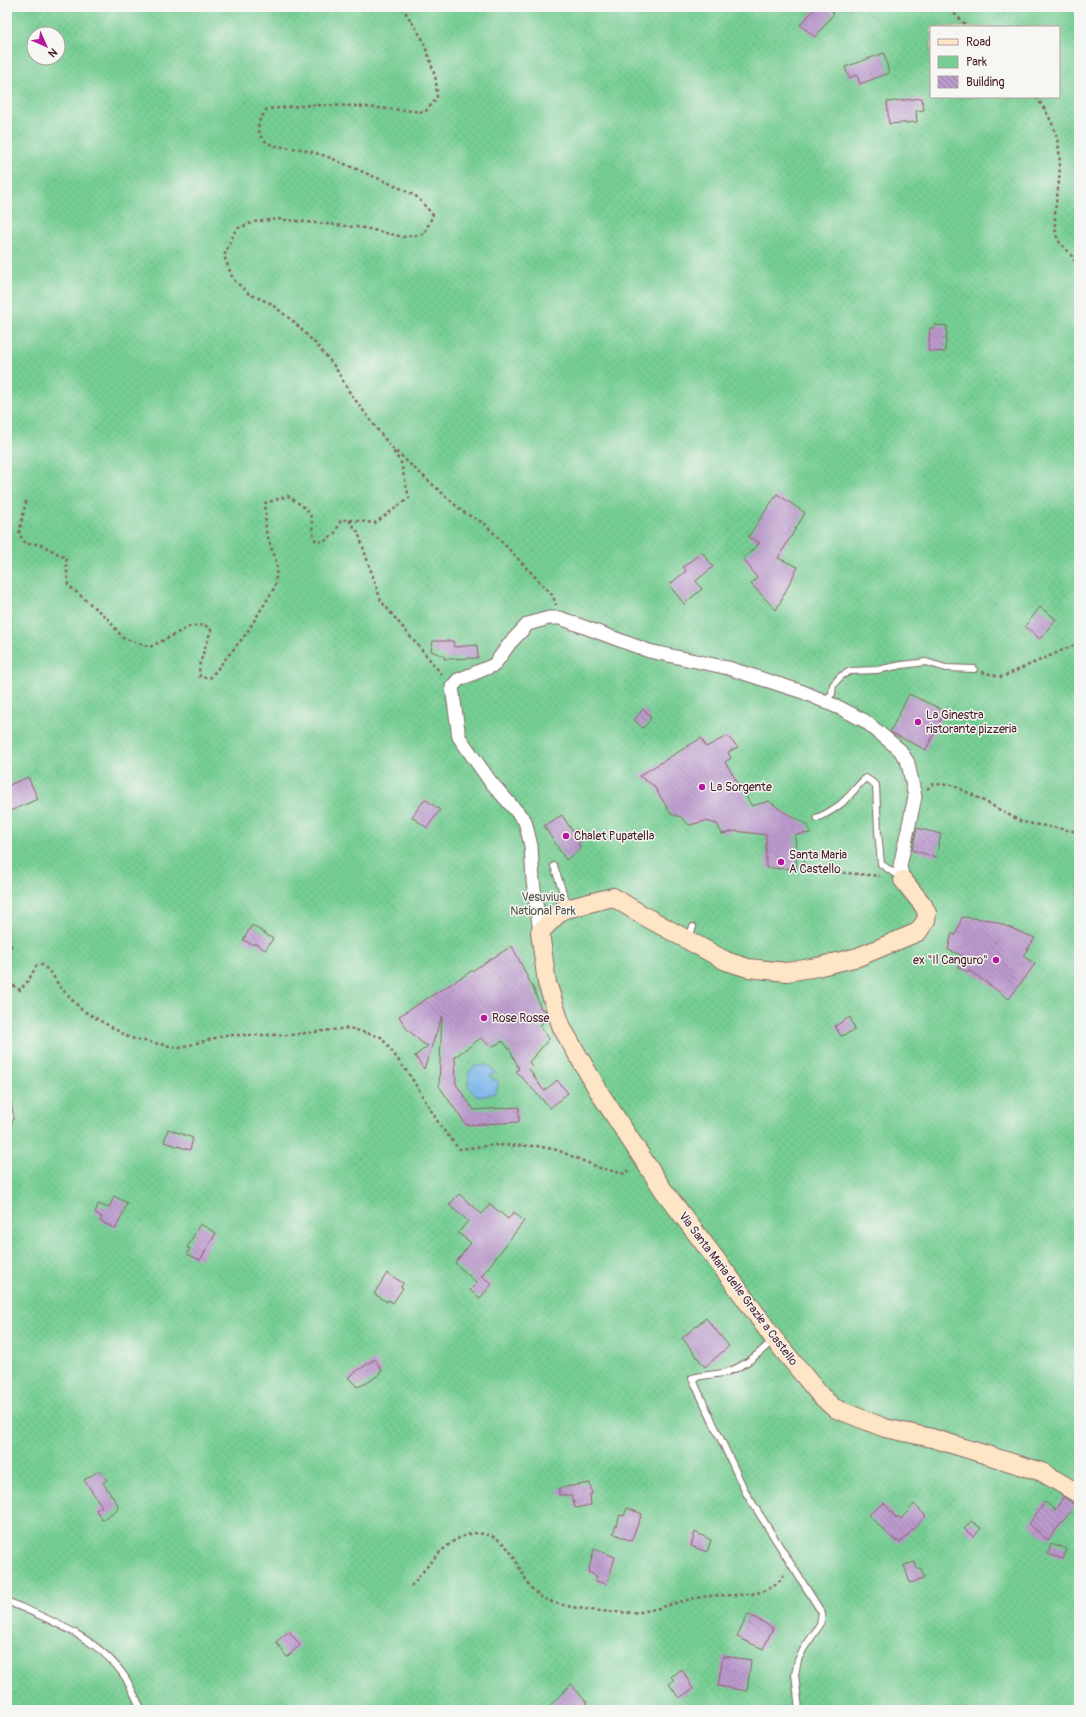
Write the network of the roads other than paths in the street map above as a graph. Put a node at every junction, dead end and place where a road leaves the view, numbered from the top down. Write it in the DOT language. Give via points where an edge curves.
graph roads {
  1 [pos="974,670"];
  2 [pos="823,701"];
  3 [pos="856,786"];
  4 [pos="856,794"];
  5 [pos="817,818"];
  6 [pos="554,866"];
  7 [pos="903,880"];
  8 [pos="568,909"];
  9 [pos="540,932"];
  10 [pos="7,1099"];
  11 [pos="7,1126"];
  12 [pos="774,1339"];
  13 [pos="1079,1494"];
  14 [pos="7,1600"];
  15 [pos="142,1710"];
  16 [pos="799,1710"];
  1 -- 2 [label="lane" via="946,668 926,662 877,670 850,671 841,676 833,685 832,694"];
  2 -- 7 [label="street" via="865,721 900,750 908,763 915,797 900,866"];
  2 -- 9 [label="street, Via Santa Maria delle Grazie a Castello" via="804,692 728,668 650,651 560,618 549,618 528,624 494,665 458,680 452,687 459,737 490,780 525,821 531,846"];
  3 -- 4 [label="lane"];
  3 -- 5 [label="lane" via="834,810"];
  3 -- 7 [label="lane" via="866,778 876,785 881,864"];
  6 -- 8 [label="lane"];
  7 -- 8 [label="street" via="923,904 927,913 918,932 858,957 787,972 748,968 726,961 690,934 613,897"];
  8 -- 9 [label="street" via="562,910"];
  9 -- 12 [label="street, Via Santa Maria delle Grazie a Castello" via="547,983 562,1028 601,1096 664,1191"];
  10 -- 11 [label="lane" via="10,1117"];
  12 -- 13 [label="street, Via Santa Maria delle Grazie a Castello" via="820,1395 834,1408 885,1428 932,1438 1042,1472"];
  12 -- 16 [label="lane" via="743,1365 723,1373 692,1378 746,1492 822,1613 820,1625 798,1660 795,1674"];
  14 -- 15 [label="lane" via="90,1642 103,1652 125,1678"];
}
